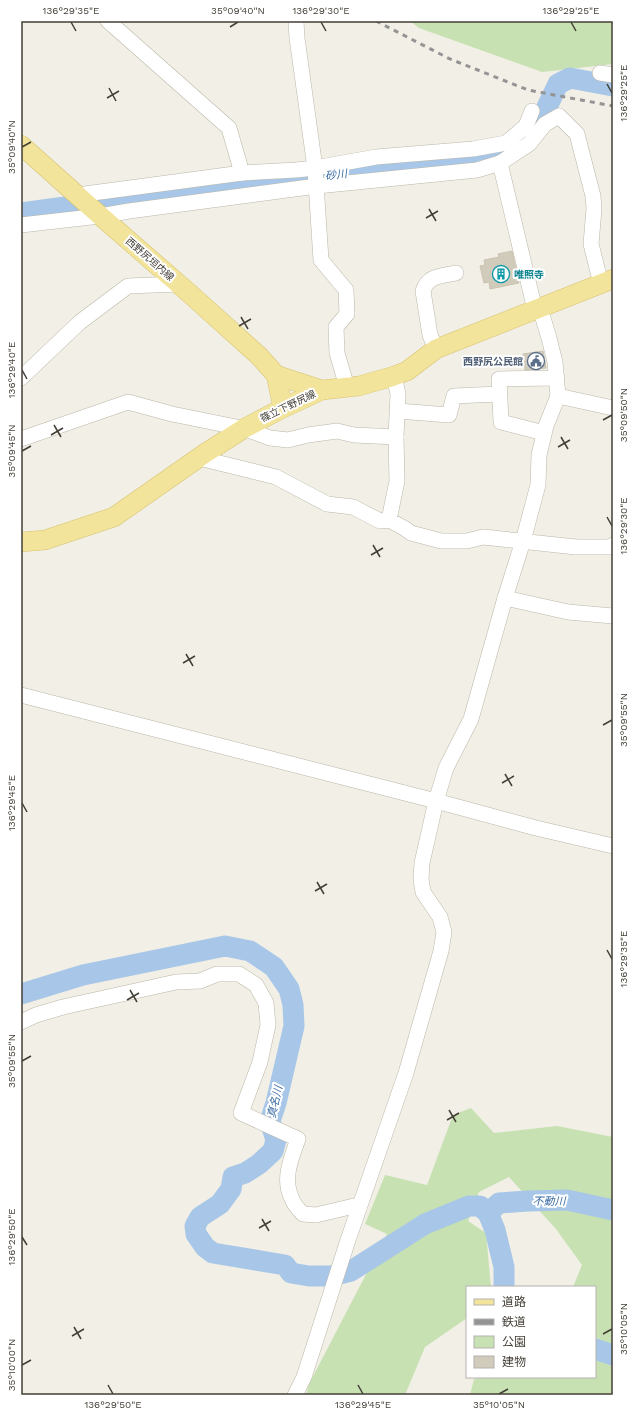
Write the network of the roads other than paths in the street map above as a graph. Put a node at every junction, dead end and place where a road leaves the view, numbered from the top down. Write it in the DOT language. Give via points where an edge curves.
graph roads {
  1 [pos="108,21"];
  2 [pos="296,21"];
  3 [pos="532,111"];
  4 [pos="21,145"];
  5 [pos="500,163"];
  6 [pos="242,173"];
  7 [pos="316,177"];
  8 [pos="90,206"];
  9 [pos="21,225"];
  10 [pos="456,273"];
  11 [pos="607,281"];
  12 [pos="179,284"];
  13 [pos="538,309"];
  14 [pos="436,349"];
  15 [pos="276,375"];
  16 [pos="394,376"];
  17 [pos="21,378"];
  18 [pos="557,378"];
  19 [pos="347,388"];
  20 [pos="322,390"];
  21 [pos="499,394"];
  22 [pos="558,396"];
  23 [pos="282,408"];
  24 [pos="613,408"];
  25 [pos="398,411"];
  26 [pos="243,429"];
  27 [pos="544,433"];
  28 [pos="396,437"];
  29 [pos="21,439"];
  30 [pos="199,458"];
  31 [pos="389,520"];
  32 [pos="523,541"];
  33 [pos="21,542"];
  34 [pos="613,545"];
  35 [pos="505,598"];
  36 [pos="613,616"];
  37 [pos="21,696"];
  38 [pos="436,801"];
  39 [pos="613,846"];
  40 [pos="21,1022"];
  41 [pos="359,1208"];
  42 [pos="295,1395"];
  1 -- 6 [label="street" via="229,128"];
  2 -- 7 [label="street"];
  3 -- 7 [label="street" via="526,126 506,143 473,149 376,157"];
  4 -- 8 [label="main road, 西野尻垣内線"];
  5 -- 7 [label="street" via="477,170"];
  5 -- 11 [label="street" via="529,144 545,124 559,116 577,134 593,196 591,244"];
  5 -- 13 [label="street"];
  6 -- 7 [label="street" via="296,170"];
  6 -- 8 [label="street" via="85,194"];
  7 -- 8 [label="street" via="129,211"];
  7 -- 19 [label="street" via="321,260 346,290 347,314 336,327 336,353"];
  8 -- 9 [label="street"];
  8 -- 12 [label="main road, 西野尻垣内線"];
  10 -- 14 [label="street" via="434,277 425,284 423,291 430,335"];
  11 -- 13 [label="main road, 篠立下野尻線"];
  12 -- 15 [label="main road, 西野尻垣内線" via="259,356"];
  12 -- 17 [label="street" via="128,286 80,322"];
  13 -- 14 [label="main road, 篠立下野尻線"];
  13 -- 18 [label="street" via="551,344"];
  14 -- 16 [label="main road, 篠立下野尻線" via="407,371"];
  15 -- 20 [label="main road"];
  15 -- 23 [label="main road"];
  16 -- 19 [label="main road, 篠立下野尻線"];
  16 -- 25 [label="street"];
  18 -- 21 [label="street" via="498,379"];
  18 -- 22 [label="street"];
  19 -- 20 [label="main road, 篠立下野尻線"];
  20 -- 23 [label="main road, 篠立下野尻線"];
  21 -- 25 [label="street" via="454,396 449,415"];
  21 -- 27 [label="street" via="501,422"];
  22 -- 24 [label="street"];
  22 -- 27 [label="street"];
  23 -- 26 [label="main road, 篠立下野尻線"];
  25 -- 28 [label="street"];
  26 -- 28 [label="street" via="270,438 288,440 337,431 354,435"];
  26 -- 29 [label="street" via="128,402"];
  26 -- 30 [label="main road, 篠立下野尻線"];
  27 -- 32 [label="street" via="539,455 538,485"];
  28 -- 31 [label="street" via="397,481"];
  30 -- 31 [label="street" via="276,477 327,504 353,507 380,521"];
  30 -- 33 [label="main road, 篠立下野尻線" via="114,517 45,540"];
  31 -- 32 [label="street" via="411,533 441,541 483,538"];
  32 -- 34 [label="street" via="576,547"];
  32 -- 35 [label="street"];
  35 -- 36 [label="street" via="568,612"];
  35 -- 38 [label="street" via="471,719 446,768"];
  37 -- 38 [label="street"];
  38 -- 39 [label="street"];
  38 -- 41 [label="street" via="422,863 421,879 423,892 440,917 444,932 441,951 406,1073"];
  40 -- 41 [label="street" via="63,1007 176,982 200,981 217,974 239,974 256,985 263,997 268,1025 260,1062 241,1114 298,1139 288,1170 287,1185 292,1200 303,1214 316,1215 354,1206"];
  41 -- 42 [label="street" via="304,1377"];
}
